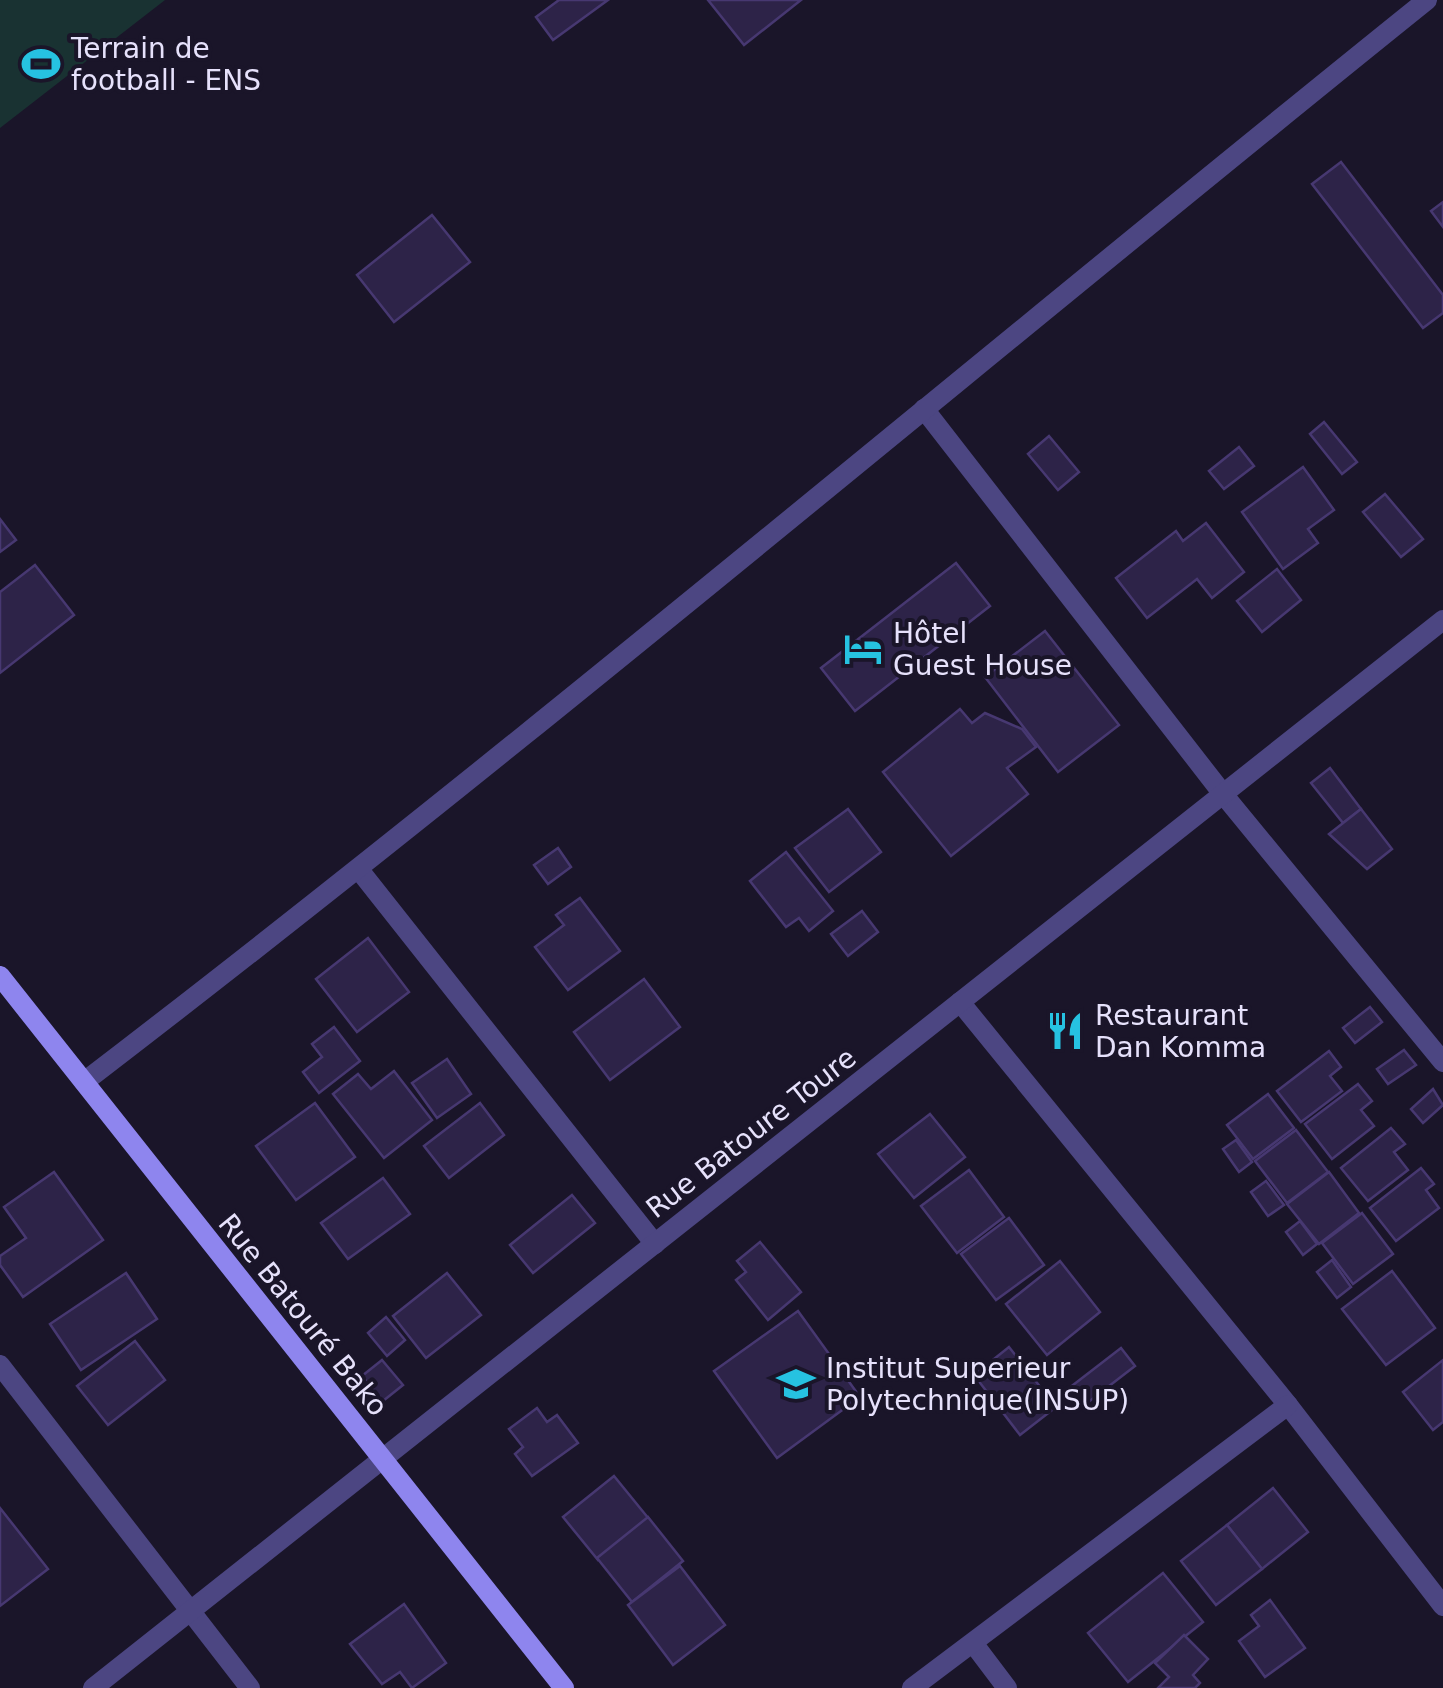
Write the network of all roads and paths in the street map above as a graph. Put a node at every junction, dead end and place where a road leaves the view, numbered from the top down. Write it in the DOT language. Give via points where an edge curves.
graph roads {
  1 [pos="1427,0"];
  2 [pos="924,408"];
  3 [pos="1443,620"];
  4 [pos="1223,794"];
  5 [pos="360,870"];
  6 [pos="0,976"];
  7 [pos="960,1002"];
  8 [pos="1443,1062"];
  9 [pos="84,1082"];
  10 [pos="655,1244"];
  11 [pos="0,1366"];
  12 [pos="1288,1405"];
  13 [pos="383,1459"];
  14 [pos="1443,1606"];
  15 [pos="190,1612"];
  16 [pos="973,1644"];
  17 [pos="94,1688"];
  18 [pos="250,1688"];
  19 [pos="564,1688"];
  20 [pos="912,1688"];
  21 [pos="1008,1688"];
  1 -- 2 [label="street"];
  2 -- 4 [label="street"];
  2 -- 5 [label="street"];
  3 -- 4 [label="street, Rue Batoure Toure"];
  4 -- 7 [label="street, Rue Batoure Toure"];
  4 -- 8 [label="street"];
  5 -- 9 [label="street"];
  5 -- 10 [label="street"];
  6 -- 9 [label="main road, Rue Batouré Bako"];
  7 -- 10 [label="street, Rue Batoure Toure"];
  7 -- 12 [label="street"];
  9 -- 13 [label="main road, Rue Batouré Bako"];
  10 -- 13 [label="street, Rue Batoure Toure"];
  11 -- 15 [label="street"];
  12 -- 14 [label="street"];
  12 -- 16 [label="street"];
  13 -- 15 [label="street, Rue Batoure Toure"];
  13 -- 19 [label="main road, Rue Batouré Bako"];
  15 -- 17 [label="street, Rue Batoure Toure"];
  15 -- 18 [label="street"];
  16 -- 20 [label="street"];
  16 -- 21 [label="street"];
}
